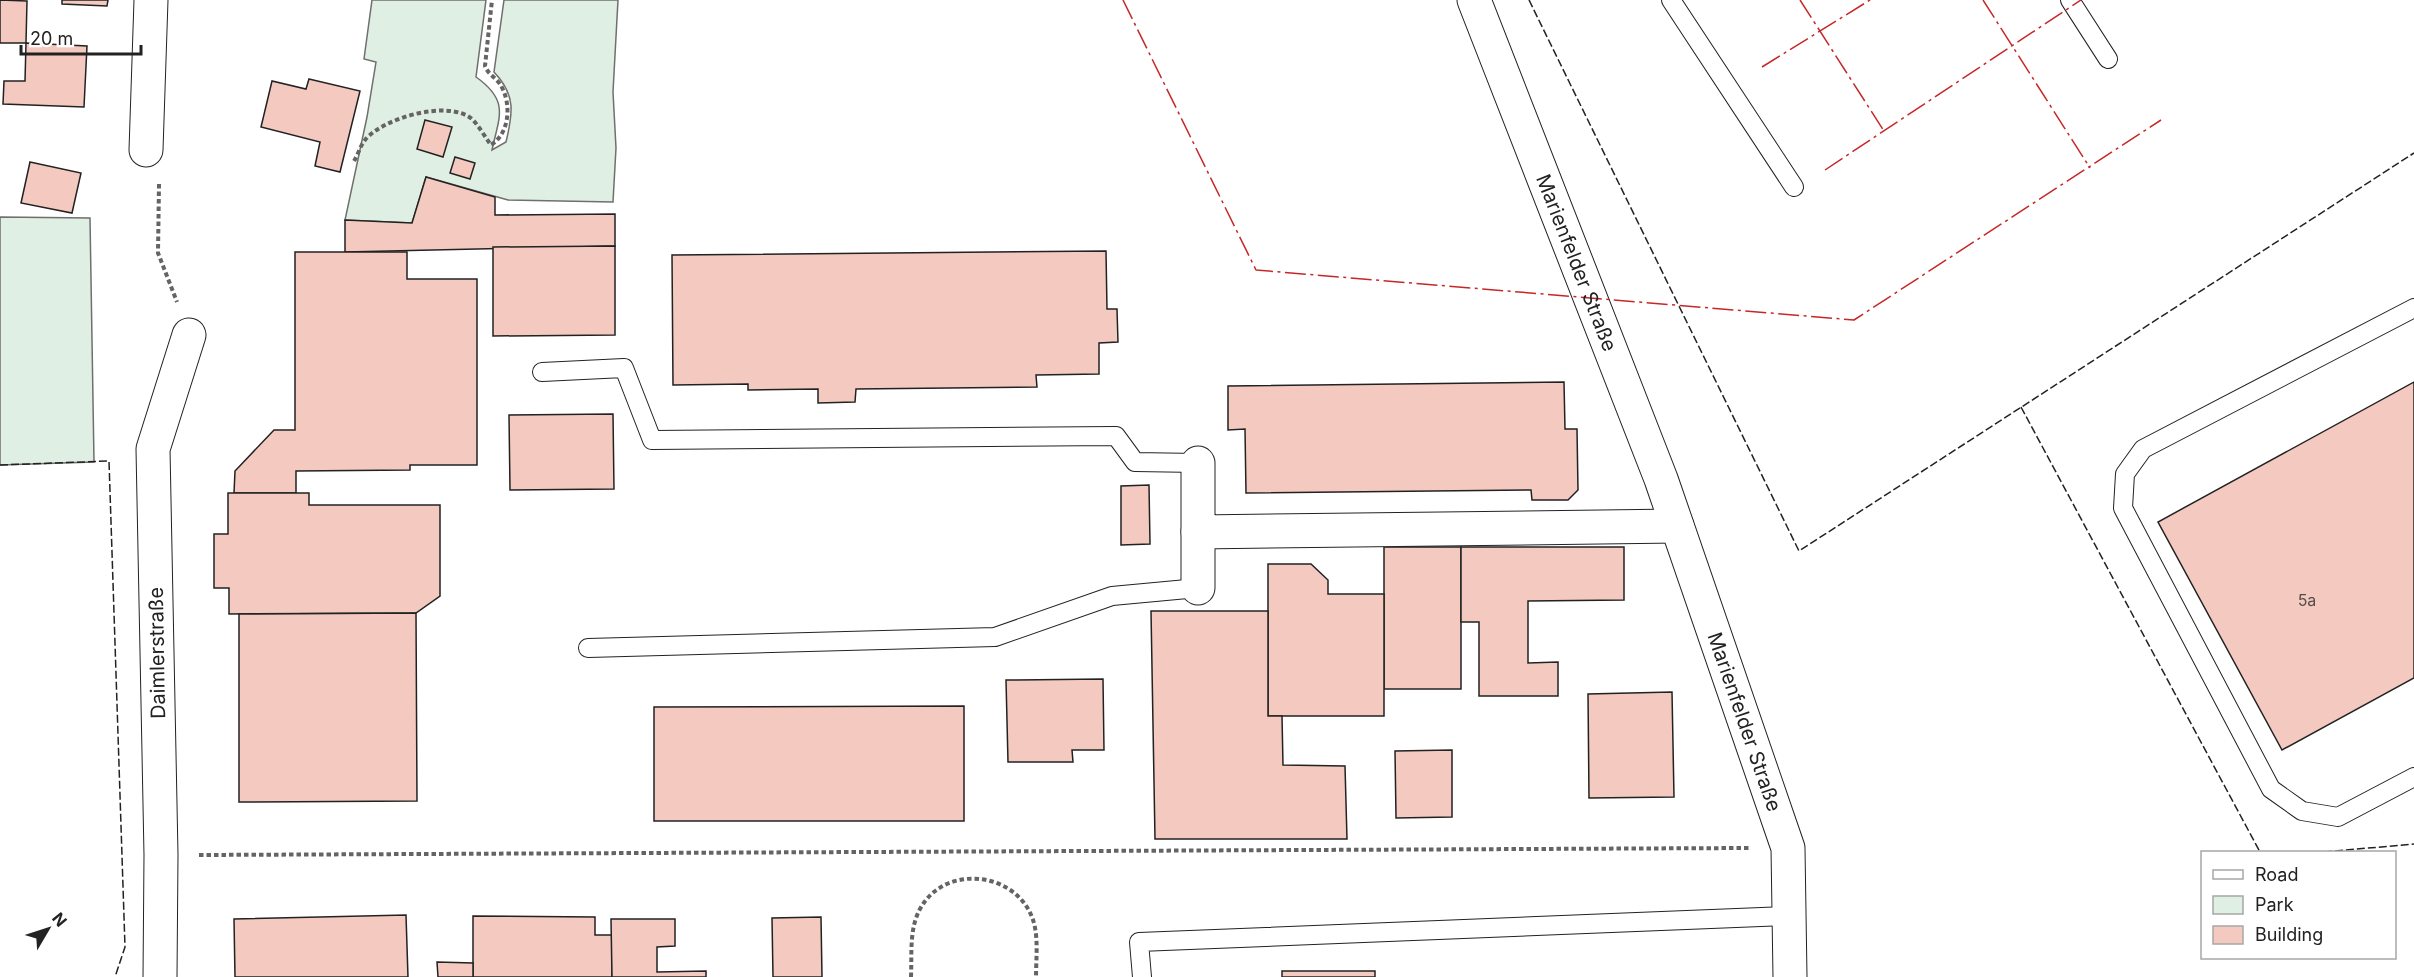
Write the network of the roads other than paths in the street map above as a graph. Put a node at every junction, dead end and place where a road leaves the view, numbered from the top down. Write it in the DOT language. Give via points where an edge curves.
graph roads {
  1 [pos="151,0"];
  2 [pos="1474,0"];
  3 [pos="1671,0"];
  4 [pos="2070,0"];
  5 [pos="2108,59"];
  6 [pos="146,150"];
  7 [pos="1794,187"];
  8 [pos="2414,308"];
  9 [pos="189,334"];
  10 [pos="542,372"];
  11 [pos="1198,463"];
  12 [pos="1677,526"];
  13 [pos="1198,532"];
  14 [pos="1198,588"];
  15 [pos="588,648"];
  16 [pos="2414,777"];
  17 [pos="1789,916"];
  18 [pos="159,977"];
  19 [pos="1142,977"];
  20 [pos="1790,977"];
  1 -- 6 [label="street"];
  2 -- 12 [label="street, Marienfelder Straße"];
  3 -- 7 [label="lane"];
  4 -- 5 [label="lane"];
  8 -- 16 [label="lane" via="2143,449 2125,474 2123,508 2271,789 2302,811 2338,817"];
  9 -- 18 [label="street, Daimlerstraße" via="153,450 161,855"];
  10 -- 11 [label="lane" via="624,368 652,440 1116,436 1136,462"];
  11 -- 13 [label="street"];
  12 -- 13 [label="street"];
  12 -- 17 [label="street, Marienfelder Straße" via="1788,848"];
  13 -- 14 [label="street"];
  14 -- 15 [label="lane" via="1112,596 995,637"];
  17 -- 19 [label="lane" via="1139,942"];
  17 -- 20 [label="street, Marienfelder Straße"];
}
